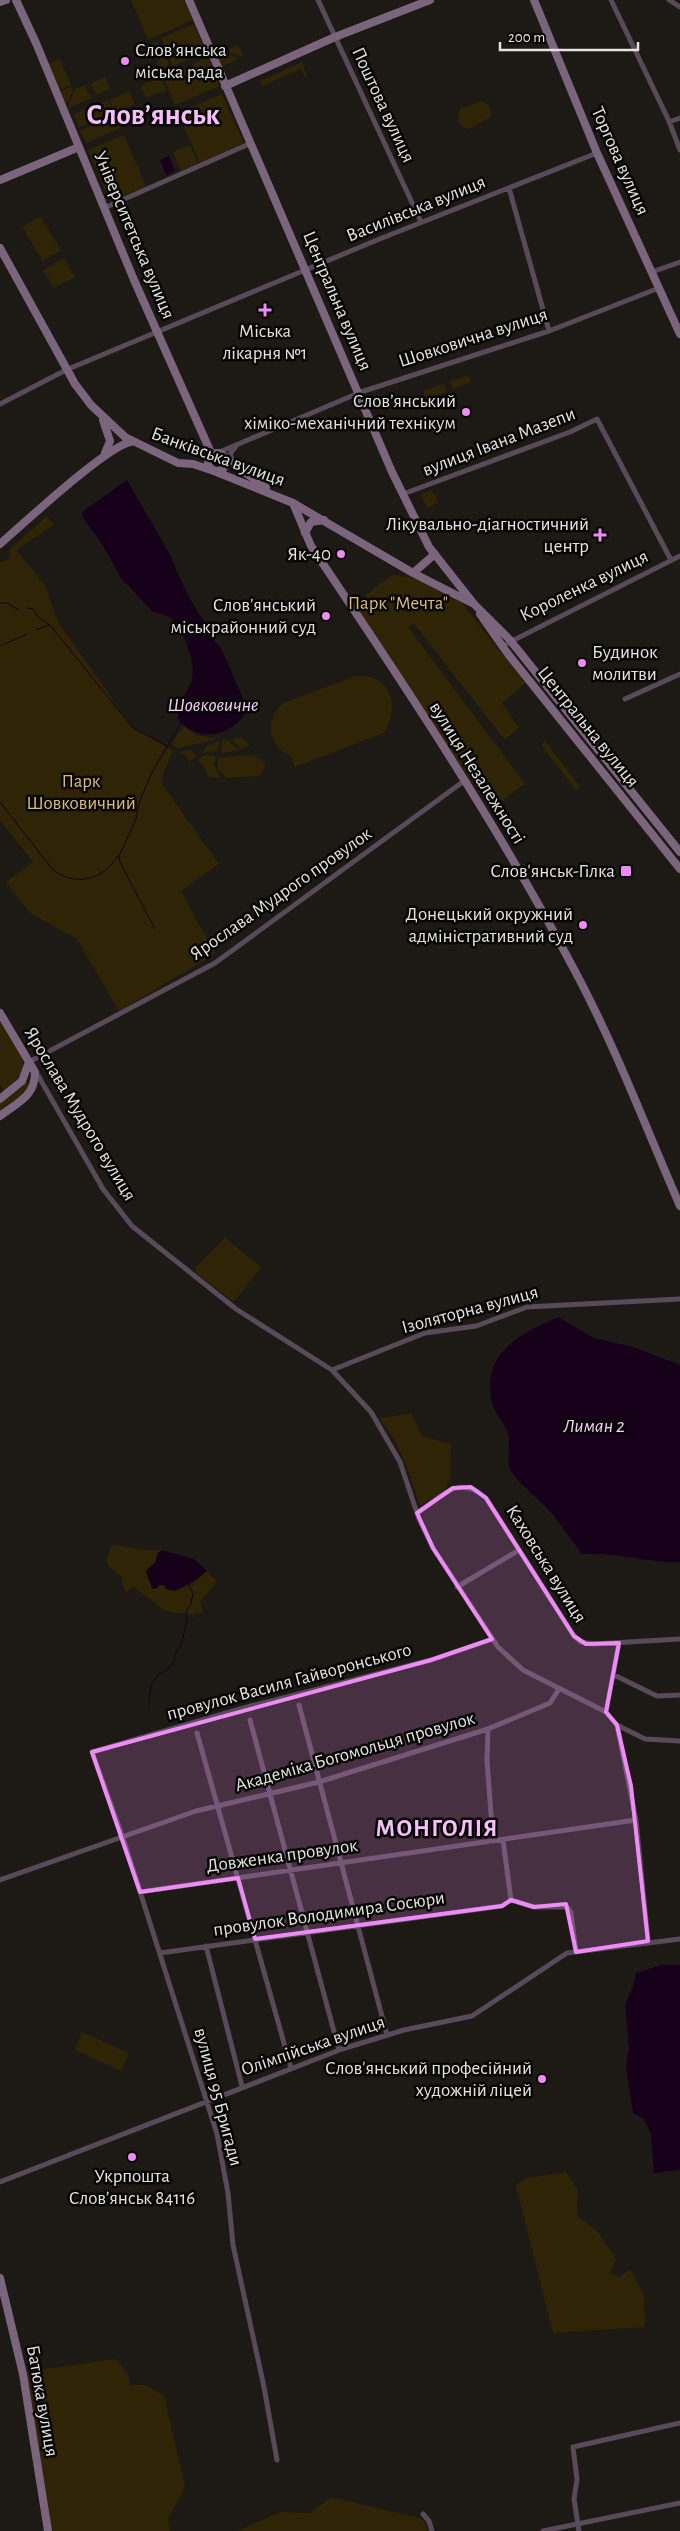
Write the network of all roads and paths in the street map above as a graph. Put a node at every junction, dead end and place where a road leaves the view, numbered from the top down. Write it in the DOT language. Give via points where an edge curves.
graph roads {
  1 [pos="6,0"];
  2 [pos="16,0"];
  3 [pos="189,0"];
  4 [pos="318,0"];
  5 [pos="430,0"];
  6 [pos="534,0"];
  7 [pos="611,0"];
  8 [pos="669,0"];
  9 [pos="0,2"];
  10 [pos="680,7"];
  11 [pos="335,37"];
  12 [pos="225,86"];
  13 [pos="680,118"];
  14 [pos="669,122"];
  15 [pos="249,144"];
  16 [pos="79,147"];
  17 [pos="680,150"];
  18 [pos="597,153"];
  19 [pos="0,180"];
  20 [pos="509,188"];
  21 [pos="104,208"];
  22 [pos="421,222"];
  23 [pos="0,248"];
  24 [pos="680,262"];
  25 [pos="307,270"];
  26 [pos="652,272"];
  27 [pos="659,288"];
  28 [pos="549,331"];
  29 [pos="159,333"];
  30 [pos="680,334"];
  31 [pos="66,370"];
  32 [pos="358,393"];
  33 [pos="0,404"];
  34 [pos="101,417"];
  35 [pos="131,442"];
  36 [pos="236,445"];
  37 [pos="213,455"];
  38 [pos="102,457"];
  39 [pos="227,460"];
  40 [pos="178,463"];
  41 [pos="214,471"];
  42 [pos="402,494"];
  43 [pos="294,503"];
  44 [pos="309,512"];
  45 [pos="324,520"];
  46 [pos="311,523"];
  47 [pos="304,530"];
  48 [pos="0,544"];
  49 [pos="435,554"];
  50 [pos="680,556"];
  51 [pos="671,560"];
  52 [pos="414,573"];
  53 [pos="474,604"];
  54 [pos="510,640"];
  55 [pos="502,646"];
  56 [pos="680,674"];
  57 [pos="625,699"];
  58 [pos="464,781"];
  59 [pos="680,852"];
  60 [pos="680,869"];
  61 [pos="0,1013"];
  62 [pos="29,1062"];
  63 [pos="35,1072"];
  64 [pos="1,1095"];
  65 [pos="0,1116"];
  66 [pos="680,1206"];
  67 [pos="680,1299"];
  68 [pos="332,1370"];
  69 [pos="417,1513"];
  70 [pos="519,1550"];
  71 [pos="457,1587"];
  72 [pos="493,1639"];
  73 [pos="680,1639"];
  74 [pos="620,1643"];
  75 [pos="614,1675"];
  76 [pos="559,1689"];
  77 [pos="680,1695"];
  78 [pos="299,1705"];
  79 [pos="606,1712"];
  80 [pos="250,1720"];
  81 [pos="617,1725"];
  82 [pos="488,1729"];
  83 [pos="197,1733"];
  84 [pos="680,1741"];
  85 [pos="92,1752"];
  86 [pos="319,1782"];
  87 [pos="270,1795"];
  88 [pos="218,1806"];
  89 [pos="636,1820"];
  90 [pos="123,1838"];
  91 [pos="503,1840"];
  92 [pos="493,1841"];
  93 [pos="341,1863"];
  94 [pos="290,1870"];
  95 [pos="238,1878"];
  96 [pos="0,1880"];
  97 [pos="140,1892"];
  98 [pos="511,1900"];
  99 [pos="357,1925"];
  100 [pos="307,1932"];
  101 [pos="680,1938"];
  102 [pos="255,1939"];
  103 [pos="648,1941"];
  104 [pos="206,1946"];
  105 [pos="576,1952"];
  106 [pos="160,1953"];
  107 [pos="387,2035"];
  108 [pos="339,2050"];
  109 [pos="291,2068"];
  110 [pos="242,2086"];
  111 [pos="207,2100"];
  112 [pos="0,2182"];
  113 [pos="0,2278"];
  114 [pos="680,2423"];
  115 [pos="277,2460"];
  116 [pos="680,2503"];
  117 [pos="423,2514"];
  118 [pos="578,2523"];
  119 [pos="48,2531"];
  120 [pos="432,2531"];
  121 [pos="543,2531"];
  122 [pos="579,2531"];
  1 -- 9 [label="street"];
  2 -- 16 [label="street, Університетська вулиця"];
  3 -- 12 [label="street, Центральна вулиця"];
  4 -- 11 [label="street, Поштова вулиця"];
  5 -- 11 [label="street"];
  6 -- 18 [label="street, Торгова вулиця"];
  7 -- 14 [label="street"];
  8 -- 10 [label="street"];
  11 -- 12 [label="street"];
  11 -- 22 [label="street, Поштова вулиця"];
  12 -- 15 [label="street, Центральна вулиця"];
  13 -- 14 [label="street"];
  14 -- 17 [label="street"];
  15 -- 21 [label="street"];
  15 -- 25 [label="street, Центральна вулиця"];
  16 -- 19 [label="street"];
  16 -- 21 [label="street, Університетська вулиця"];
  18 -- 20 [label="street, Василівська вулиця"];
  18 -- 26 [label="street, Торгова вулиця"];
  20 -- 22 [label="street, Василівська вулиця"];
  20 -- 28 [label="street"];
  21 -- 29 [label="street, Університетська вулиця"];
  22 -- 25 [label="street, Василівська вулиця"];
  23 -- 31 [label="street, Банківська вулиця"];
  24 -- 26 [label="street"];
  25 -- 29 [label="street, Василівська вулиця"];
  25 -- 32 [label="street, Центральна вулиця"];
  26 -- 27 [label="street, Торгова вулиця"];
  27 -- 28 [label="street, Шовковична вулиця"];
  27 -- 30 [label="street, Торгова вулиця"];
  28 -- 32 [label="street, Шовковична вулиця"];
  29 -- 31 [label="street, Василівська вулиця"];
  29 -- 37 [label="street, Університетська вулиця"];
  31 -- 33 [label="street, Василівська вулиця"];
  31 -- 34 [label="street, Банківська вулиця"];
  32 -- 36 [label="street, Шовковична вулиця"];
  32 -- 42 [label="street, Центральна вулиця"];
  34 -- 35 [label="street, Банківська вулиця"];
  34 -- 38 [label="street" via="110,441"];
  35 -- 38 [label="street" via="120,444"];
  35 -- 40 [label="street, Банківська вулиця"];
  36 -- 37 [label="street, Шовковична вулиця"];
  36 -- 39 [label="street"];
  37 -- 39 [label="street" via="222,455"];
  37 -- 40 [label="street, Шовковична вулиця"];
  37 -- 41 [label="street" via="208,463"];
  38 -- 48 [label="street"];
  39 -- 41 [label="street" via="222,470"];
  39 -- 43 [label="street"];
  40 -- 41 [label="street, Банківська вулиця"];
  41 -- 43 [label="street, Банківська вулиця"];
  42 -- 49 [label="street, Центральна вулиця"];
  42 -- 51 [label="street, вулиця Івана Мазепи" via="597,419"];
  43 -- 44 [label="street, Банківська вулиця"];
  43 -- 47 [label="street, вулиця Незалежності"];
  44 -- 45 [label="street, Банківська вулиця"];
  44 -- 46 [label="street"];
  44 -- 47 [label="street"];
  45 -- 46 [label="street"];
  45 -- 52 [label="street, Банківська вулиця"];
  46 -- 47 [label="street"];
  47 -- 58 [label="street, вулиця Незалежності" via="311,546"];
  49 -- 52 [label="street"];
  49 -- 53 [label="street, Центральна вулиця"];
  50 -- 51 [label="street, Короленка вулиця"];
  51 -- 54 [label="street, Короленка вулиця"];
  52 -- 53 [label="street, Банківська вулиця"];
  53 -- 54 [label="street, Центральна вулиця"];
  53 -- 55 [label="street, Центральна вулиця"];
  54 -- 55 [label="street, Короленка вулиця"];
  54 -- 59 [label="street, Центральна вулиця"];
  55 -- 60 [label="street, Центральна вулиця"];
  56 -- 57 [label="street"];
  58 -- 62 [label="street, Ярослава Мудрого провулок" via="216,963"];
  58 -- 66 [label="street, вулиця Незалежності" via="576,973 602,1025"];
  61 -- 62 [label="street, Ярослава Мудрого вулиця"];
  62 -- 63 [label="street, Ярослава Мудрого вулиця"];
  62 -- 64 [label="street" via="22,1081"];
  63 -- 65 [label="street" via="31,1092"];
  63 -- 68 [label="street, Ярослава Мудрого вулиця" via="103,1189 132,1226 236,1309"];
  67 -- 68 [label="street, Ізоляторна вулиця" via="527,1307 476,1326 425,1333"];
  68 -- 69 [label="street, Ярослава Мудрого вулиця" via="371,1412 391,1444"];
  69 -- 70 [label="street, Каховська вулиця" via="453,1488 471,1488 486,1498"];
  69 -- 71 [label="street, Ярослава Мудрого вулиця" via="433,1548"];
  70 -- 71 [label="street"];
  70 -- 74 [label="street, Каховська вулиця" via="574,1636 586,1644"];
  71 -- 72 [label="street, Ярослава Мудрого вулиця"];
  72 -- 76 [label="street, Ярослава Мудрого вулиця" via="523,1670"];
  72 -- 85 [label="street, провулок Василя Гайворонського" via="431,1660 247,1707"];
  73 -- 74 [label="street, Каховська вулиця"];
  74 -- 75 [label="street"];
  75 -- 77 [label="street" via="657,1696"];
  75 -- 79 [label="street"];
  76 -- 79 [label="street, Ярослава Мудрого вулиця"];
  76 -- 82 [label="street, Академіка Богомольця провулок" via="550,1702"];
  78 -- 86 [label="street"];
  79 -- 81 [label="street, Ярослава Мудрого вулиця"];
  80 -- 87 [label="street"];
  81 -- 84 [label="street" via="645,1739"];
  81 -- 89 [label="street, Ярослава Мудрого вулиця"];
  82 -- 86 [label="street, Академіка Богомольця провулок"];
  82 -- 92 [label="street"];
  83 -- 88 [label="street"];
  85 -- 90 [label="street, вулиця 95 Бригади"];
  86 -- 87 [label="street, Академіка Богомольця провулок"];
  86 -- 93 [label="street"];
  87 -- 88 [label="street, Академіка Богомольця провулок"];
  87 -- 94 [label="street"];
  88 -- 90 [label="street, Академіка Богомольця провулок"];
  88 -- 95 [label="street"];
  89 -- 91 [label="street, Довженка провулок"];
  89 -- 103 [label="street, Ярослава Мудрого вулиця"];
  90 -- 96 [label="street, Академіка Богомольця провулок"];
  90 -- 97 [label="street, вулиця 95 Бригади"];
  91 -- 92 [label="street, Довженка провулок"];
  91 -- 98 [label="street"];
  92 -- 93 [label="street, Довженка провулок"];
  93 -- 94 [label="street, Довженка провулок"];
  93 -- 99 [label="street"];
  94 -- 95 [label="street, Довженка провулок"];
  94 -- 100 [label="street"];
  95 -- 97 [label="street, Довженка провулок"];
  95 -- 102 [label="street"];
  97 -- 106 [label="street, вулиця 95 Бригади"];
  98 -- 99 [label="street, провулок Володимира Сосюри" via="502,1906"];
  98 -- 105 [label="street" via="534,1907 567,1906 571,1913"];
  99 -- 100 [label="street, провулок Володимира Сосюри"];
  99 -- 107 [label="street"];
  100 -- 102 [label="street, провулок Володимира Сосюри"];
  100 -- 108 [label="street"];
  101 -- 103 [label="street"];
  102 -- 104 [label="street, провулок Володимира Сосюри"];
  102 -- 109 [label="street"];
  103 -- 105 [label="street"];
  104 -- 106 [label="street, провулок Володимира Сосюри"];
  104 -- 110 [label="street"];
  105 -- 107 [label="street, Олімпійська вулиця" via="567,1953 472,2016"];
  106 -- 111 [label="street, вулиця 95 Бригади"];
  107 -- 108 [label="street, Олімпійська вулиця"];
  108 -- 109 [label="street, Олімпійська вулиця"];
  109 -- 110 [label="street, Олімпійська вулиця"];
  110 -- 111 [label="street, Олімпійська вулиця"];
  111 -- 112 [label="street, Олімпійська вулиця"];
  111 -- 115 [label="street, вулиця 95 Бригади" via="217,2134 233,2244"];
  113 -- 119 [label="street, Батюка вулиця" via="22,2374"];
  114 -- 118 [label="street" via="576,2444 573,2450 578,2479 574,2499"];
  116 -- 118 [label="street"];
  117 -- 120 [label="street"];
  118 -- 121 [label="street"];
  118 -- 122 [label="street"];
}
